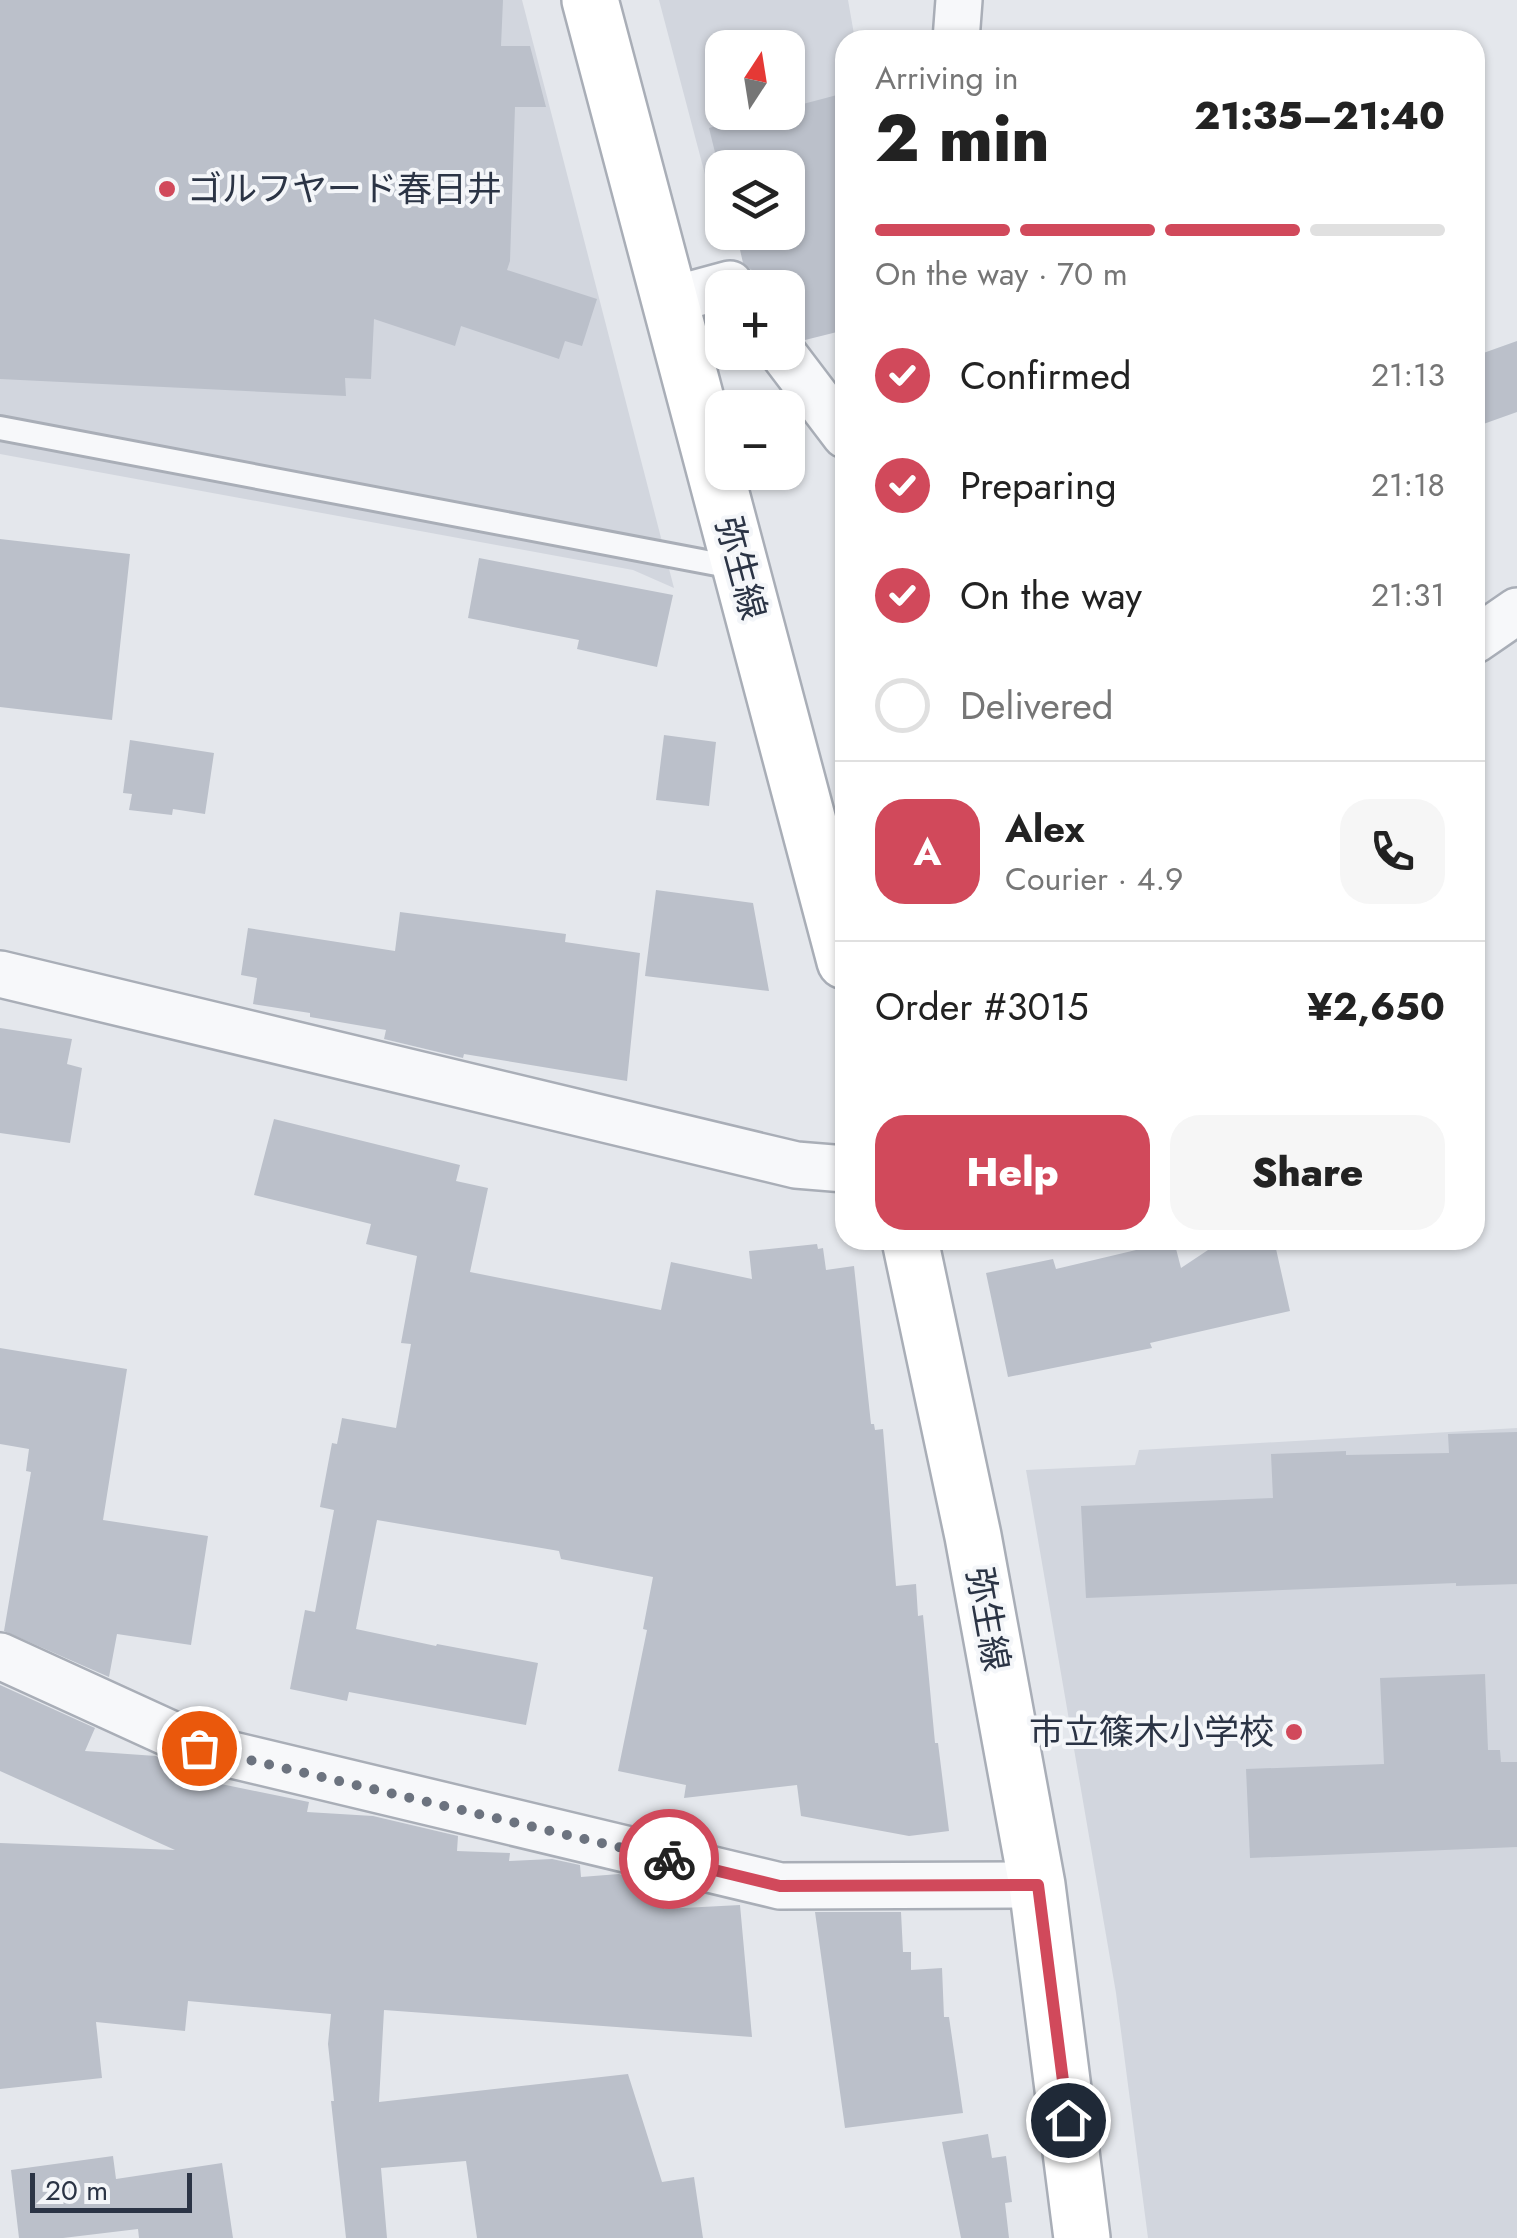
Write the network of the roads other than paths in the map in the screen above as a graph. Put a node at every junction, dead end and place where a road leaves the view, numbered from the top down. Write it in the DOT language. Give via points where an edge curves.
graph roads {
  1 [pos="590,0"];
  2 [pos="959,0"];
  3 [pos="957,30"];
  4 [pos="705,291"];
  5 [pos="672,300"];
  6 [pos="796,370"];
  7 [pos="835,422"];
  8 [pos="0,428"];
  9 [pos="742,568"];
  10 [pos="1517,611"];
  11 [pos="1485,633"];
  12 [pos="835,924"];
  13 [pos="0,974"];
  14 [pos="835,1167"];
  15 [pos="912,1250"];
  16 [pos="0,1656"];
  17 [pos="1038,1885"];
  18 [pos="1082,2238"];
  1 -- 5 [label="street, 弥生線"];
  2 -- 3 [label="street"];
  4 -- 5 [label="street"];
  5 -- 9 [label="street, 弥生線"];
  6 -- 7 [label="street"];
  8 -- 9 [label="lane"];
  9 -- 12 [label="street, 弥生線"];
  10 -- 11 [label="street"];
  13 -- 14 [label="street" via="796,1165"];
  15 -- 17 [label="street, 弥生線"];
  16 -- 17 [label="street" via="199,1748 780,1886"];
  17 -- 18 [label="street, 弥生線"];
}
